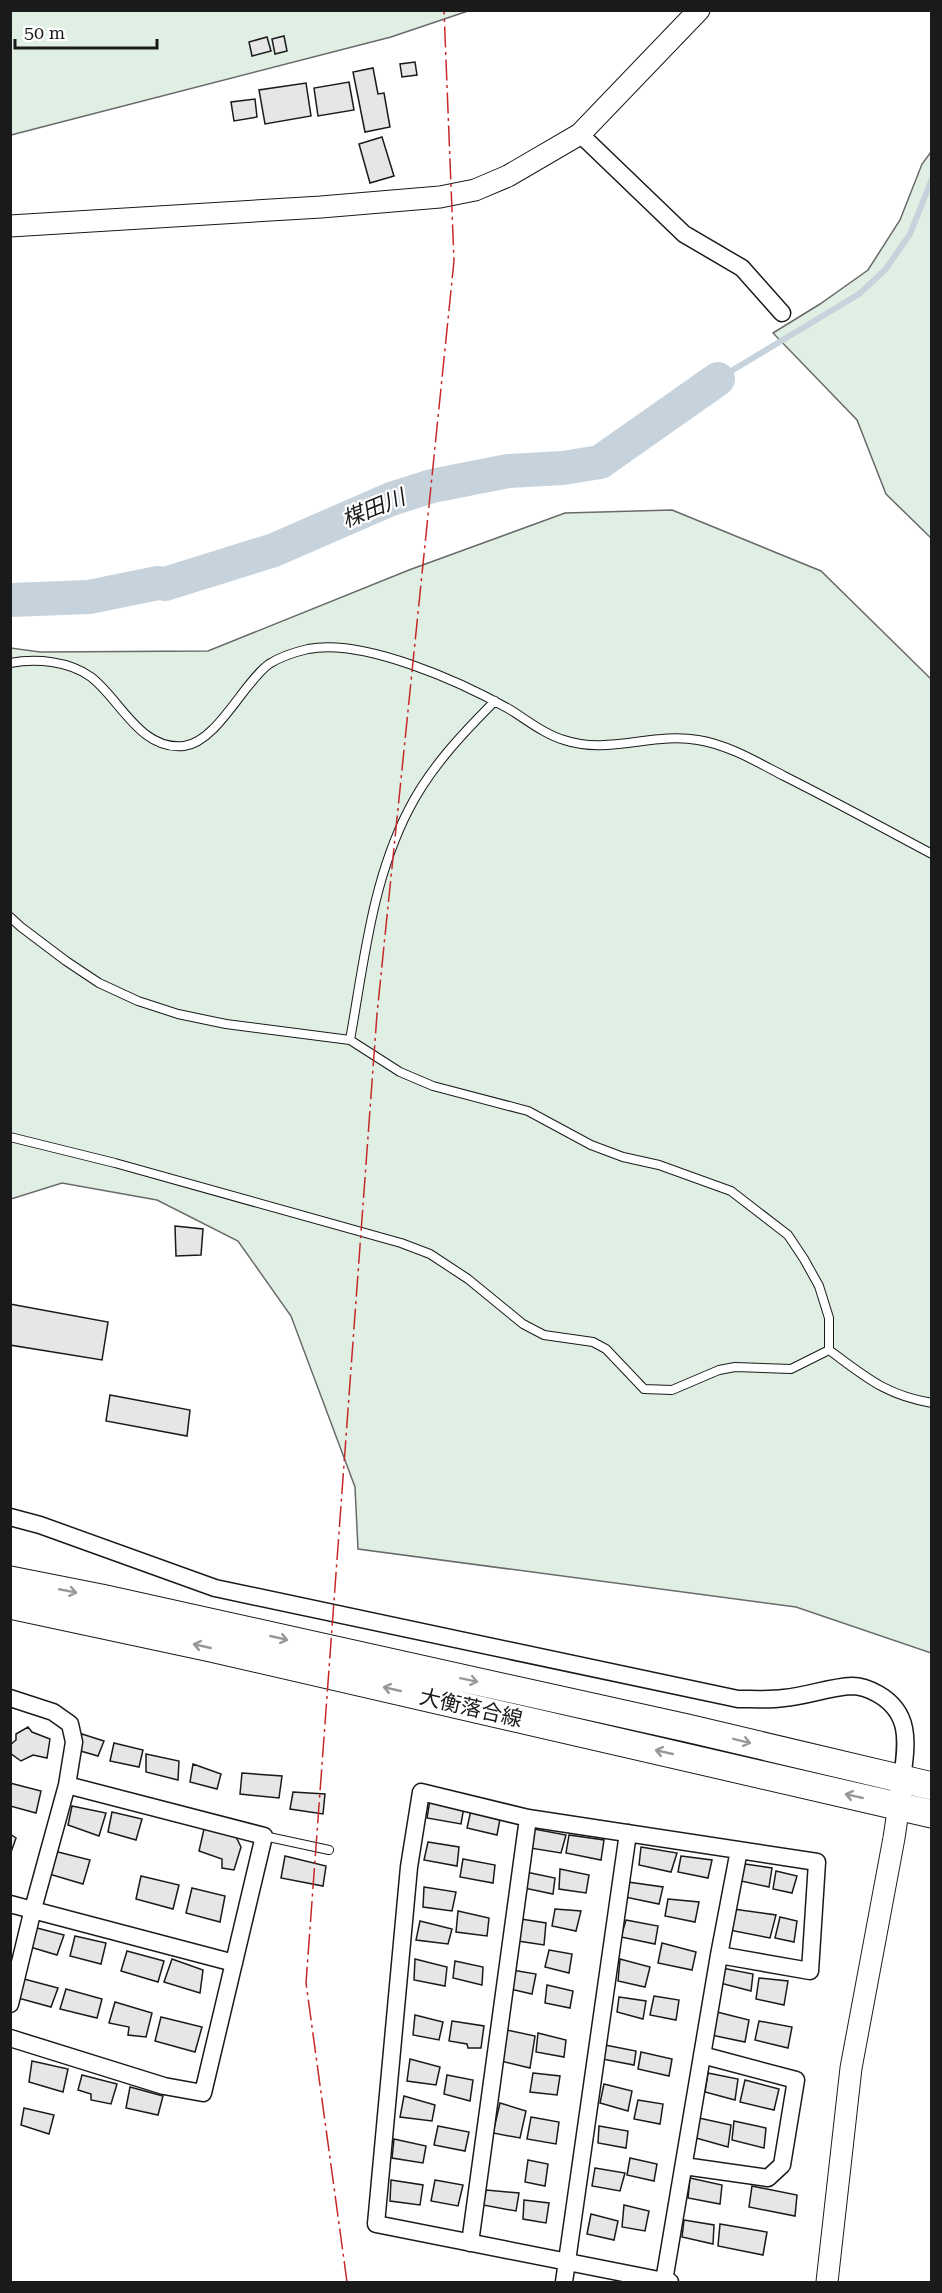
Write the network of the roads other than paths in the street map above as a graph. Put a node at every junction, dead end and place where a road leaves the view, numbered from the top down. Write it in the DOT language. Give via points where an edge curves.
graph roads {
  1 [pos="699,10"];
  2 [pos="580,134"];
  3 [pos="10,226"];
  4 [pos="783,313"];
  5 [pos="10,663"];
  6 [pos="495,701"];
  7 [pos="932,854"];
  8 [pos="10,917"];
  9 [pos="350,1040"];
  10 [pos="10,1137"];
  11 [pos="829,1350"];
  12 [pos="932,1403"];
  13 [pos="10,1517"];
  14 [pos="10,1580"];
  15 [pos="10,1605"];
  16 [pos="10,1698"];
  17 [pos="902,1780"];
  18 [pos="67,1785"];
  19 [pos="932,1786"];
  20 [pos="899,1807"];
  21 [pos="932,1814"];
  22 [pos="528,1818"];
  23 [pos="628,1833"];
  24 [pos="264,1836"];
  25 [pos="329,1850"];
  26 [pos="739,1850"];
  27 [pos="10,1904"];
  28 [pos="33,1909"];
  29 [pos="719,1955"];
  30 [pos="234,1963"];
  31 [pos="10,2004"];
  32 [pos="10,2038"];
  33 [pos="702,2055"];
  34 [pos="684,2166"];
  35 [pos="470,2243"];
  36 [pos="567,2263"];
  37 [pos="666,2282"];
  38 [pos="564,2283"];
  39 [pos="827,2283"];
  1 -- 2 [label="street"];
  2 -- 3 [label="street" via="508,176 475,190 440,197"];
  2 -- 4 [label="street" via="684,234 742,268"];
  5 -- 6 [label="lane" via="68,666 90,677 142,732 162,743 185,746 204,737 269,664 310,649 360,650 397,660"];
  6 -- 7 [label="lane" via="560,740 584,746 678,738 721,746"];
  6 -- 9 [label="lane" via="427,779 395,837 382,874"];
  8 -- 9 [label="lane" via="82,972 138,1001 226,1024"];
  9 -- 11 [label="lane" via="400,1072 433,1086 528,1111 591,1145 731,1191 788,1235 804,1259 819,1286 829,1318"];
  10 -- 11 [label="lane" via="411,1246 468,1279 523,1324 544,1335 593,1342 606,1349 644,1389 672,1390 735,1367 791,1369"];
  11 -- 12 [label="lane" via="884,1389"];
  13 -- 17 [label="street" via="215,1588 738,1699 785,1698 854,1686 873,1691 899,1711 906,1748"];
  14 -- 17 [label="main road, 大衡落合線, one-way" via="675,1725"];
  20 -- 15 [label="main road, 大衡落合線, one-way"];
  16 -- 18 [label="street" via="53,1712 70,1724 74,1742"];
  17 -- 19 [label="main road, 大衡落合線"];
  17 -- 20 [label="street"];
  18 -- 24 [label="street"];
  18 -- 28 [label="street"];
  20 -- 21 [label="main road, 大衡落合線"];
  20 -- 39 [label="street" via="851,2068"];
  22 -- 23 [label="street"];
  22 -- 35 [label="street"];
  22 -- 35 [label="street" via="421,1792 409,1867 375,2223"];
  23 -- 26 [label="street"];
  23 -- 36 [label="street"];
  24 -- 25 [label="lane"];
  24 -- 30 [label="street"];
  26 -- 29 [label="street"];
  26 -- 29 [label="street" via="817,1862 810,1971"];
  27 -- 28 [label="street"];
  28 -- 30 [label="street"];
  28 -- 31 [label="street"];
  29 -- 33 [label="street"];
  30 -- 32 [label="street" via="203,2093 164,2086"];
  33 -- 34 [label="street"];
  33 -- 34 [label="street" via="796,2080 784,2155 782,2165 768,2178"];
  34 -- 37 [label="street"];
  35 -- 36 [label="street"];
  36 -- 37 [label="street"];
  36 -- 38 [label="street"];
}
